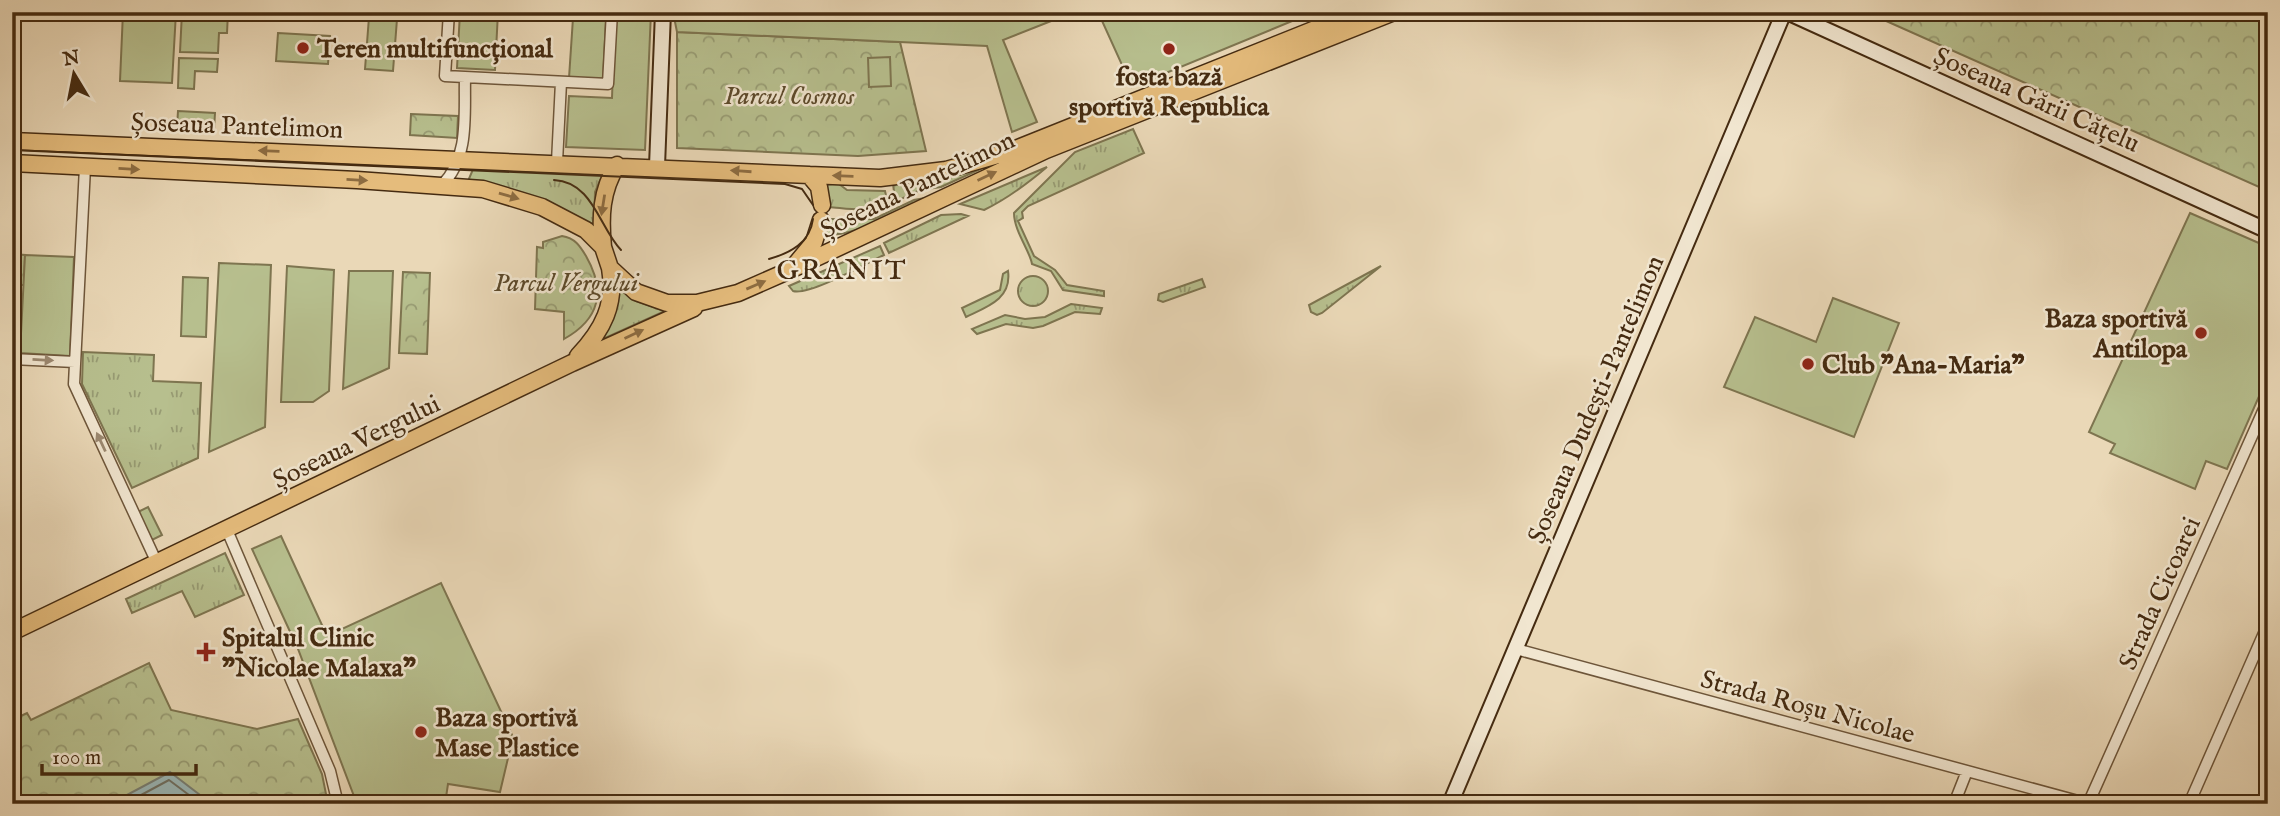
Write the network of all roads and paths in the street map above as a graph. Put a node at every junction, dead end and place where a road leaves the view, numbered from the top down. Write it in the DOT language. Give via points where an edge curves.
graph roads {
  1 [pos="449,12"];
  2 [pos="612,12"];
  3 [pos="663,12"];
  4 [pos="1358,12"];
  5 [pos="1394,12"];
  6 [pos="1785,12"];
  7 [pos="465,77"];
  8 [pos="561,82"];
  9 [pos="12,141"];
  10 [pos="459,159"];
  11 [pos="557,162"];
  12 [pos="12,163"];
  13 [pos="617,165"];
  14 [pos="657,166"];
  15 [pos="85,167"];
  16 [pos="809,175"];
  17 [pos="442,185"];
  18 [pos="2268,230"];
  19 [pos="603,247"];
  20 [pos="610,268"];
  21 [pos="788,271"];
  22 [pos="723,298"];
  23 [pos="12,359"];
  24 [pos="75,362"];
  25 [pos="572,363"];
  26 [pos="2268,400"];
  27 [pos="227,530"];
  28 [pos="157,562"];
  29 [pos="2268,624"];
  30 [pos="12,632"];
  31 [pos="1516,649"];
  32 [pos="1967,771"];
  33 [pos="2061,800"];
  34 [pos="338,804"];
  35 [pos="1450,804"];
  36 [pos="1954,804"];
  37 [pos="2088,804"];
  38 [pos="2189,804"];
  1 -- 7 [label="street" via="446,76"];
  2 -- 8 [label="street" via="608,84"];
  3 -- 14 [label="street"];
  4 -- 16 [label="main road, Șoseaua Pantelimon, one-way" via="967,165 880,178"];
  21 -- 5 [label="main road, Șoseaua Pantelimon, one-way" via="1046,150"];
  6 -- 18 [label="street, Șoseaua Gării Cățelu"];
  6 -- 31 [label="street, Șoseaua Dudești-Pantelimon"];
  7 -- 8 [label="street"];
  7 -- 10 [label="street"];
  8 -- 11 [label="street"];
  10 -- 9 [label="main road, Șoseaua Pantelimon, one-way"];
  10 -- 11 [label="main road, Șoseaua Pantelimon"];
  10 -- 17 [label="street"];
  11 -- 13 [label="main road, Șoseaua Pantelimon"];
  12 -- 15 [label="main road, Șoseaua Pantelimon"];
  13 -- 14 [label="main road, Șoseaua Pantelimon"];
  13 -- 19 [label="main road, one-way" via="602,207"];
  16 -- 14 [label="main road, Șoseaua Pantelimon, one-way"];
  15 -- 17 [label="main road, Șoseaua Pantelimon, one-way"];
  15 -- 24 [label="street"];
  16 -- 21 [label="main road" via="819,187 821,212 814,242"];
  17 -- 19 [label="main road, Șoseaua Pantelimon, one-way" via="483,189 542,207 576,223"];
  19 -- 20 [label="main road, Șoseaua Pantelimon"];
  20 -- 22 [label="main road, Șoseaua Pantelimon" via="636,292 667,303"];
  20 -- 25 [label="main road" via="609,313"];
  22 -- 21 [label="main road, Șoseaua Pantelimon, one-way"];
  25 -- 22 [label="main road, Șoseaua Vergului, one-way"];
  23 -- 24 [label="street, one-way"];
  28 -- 24 [label="street, one-way" via="76,390"];
  25 -- 27 [label="main road, Șoseaua Vergului"];
  26 -- 37 [label="street, Strada Cicoarei"];
  27 -- 28 [label="main road, Șoseaua Vergului"];
  27 -- 34 [label="street" via="330,771"];
  28 -- 30 [label="main road, Șoseaua Vergului"];
  29 -- 38 [label="street"];
  31 -- 32 [label="street, Strada Roșu Nicolae"];
  31 -- 35 [label="street, Șoseaua Dudești-Pantelimon"];
  32 -- 33 [label="street, Strada Roșu Nicolae"];
  32 -- 36 [label="street"];
  33 -- 37 [label="street, Strada Roșu Nicolae"];
}
